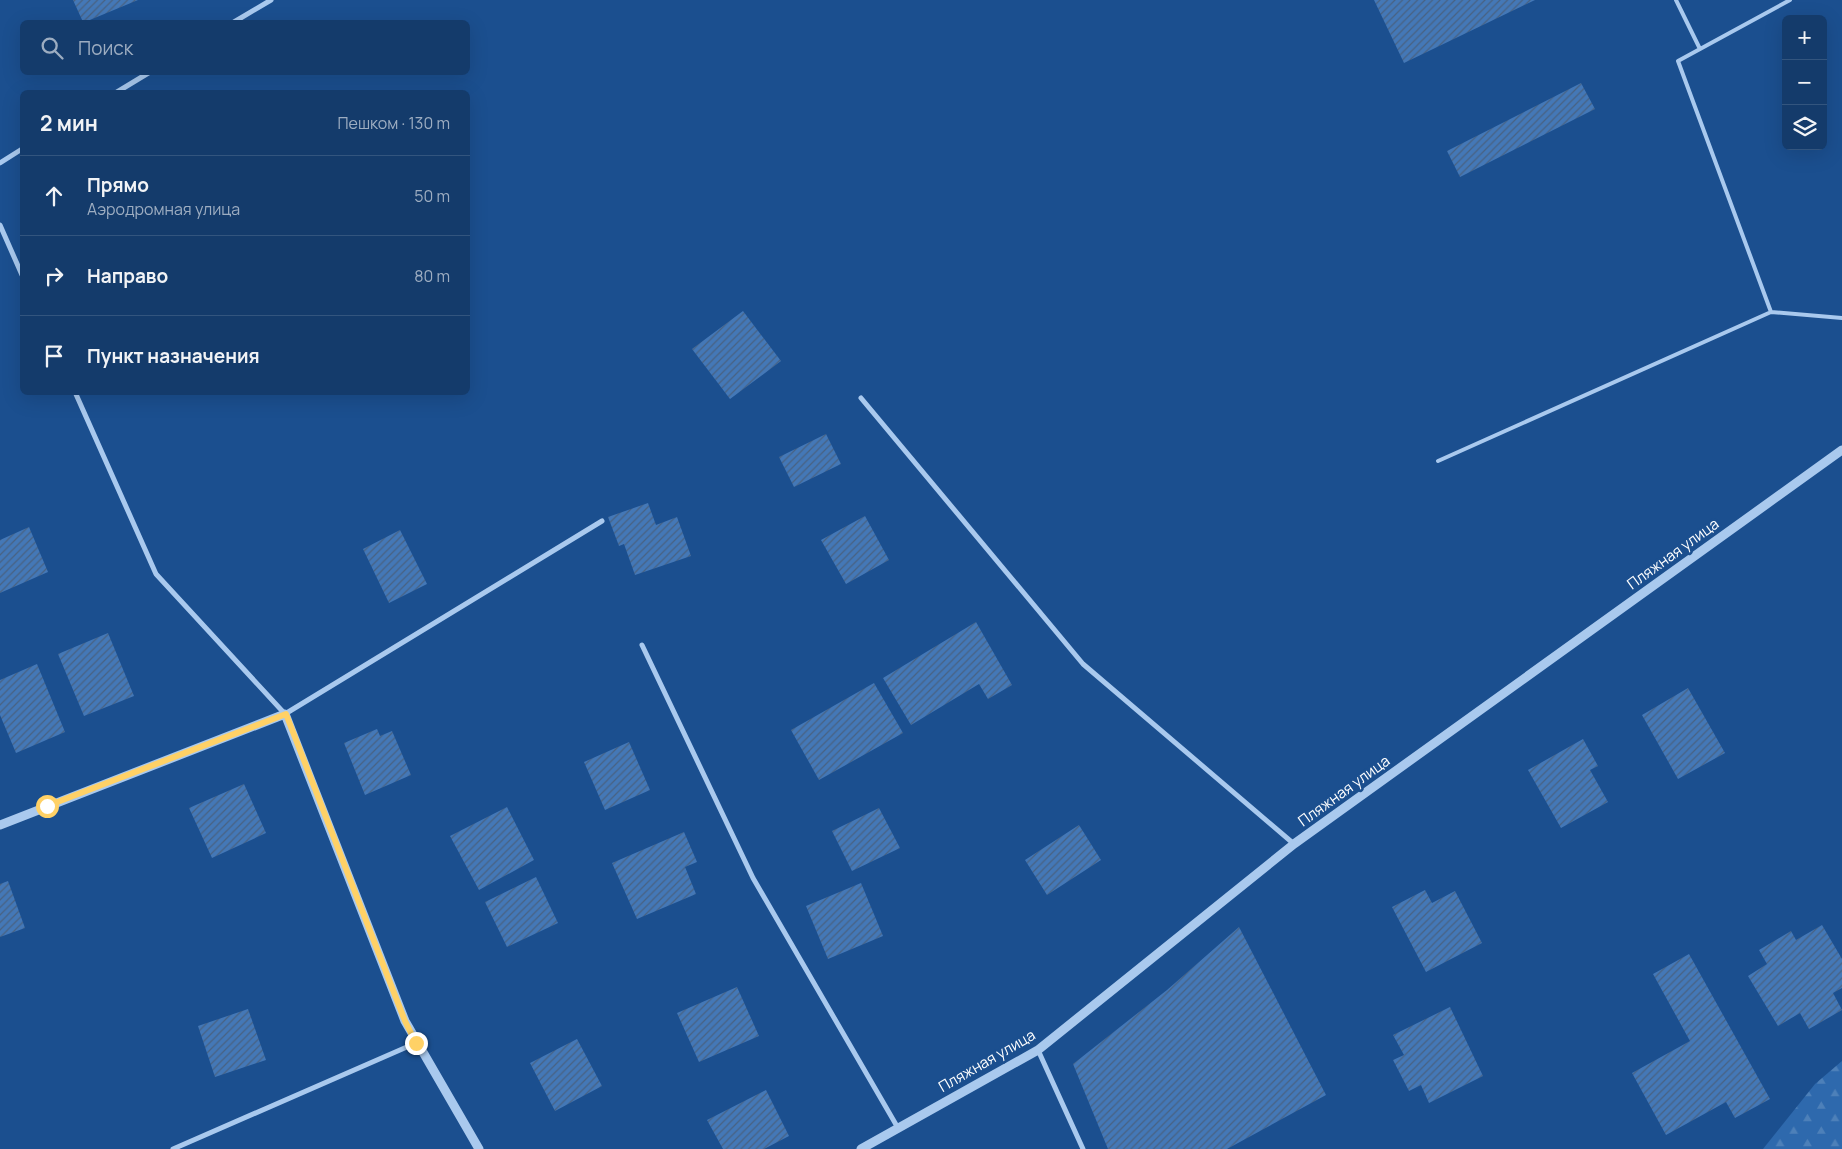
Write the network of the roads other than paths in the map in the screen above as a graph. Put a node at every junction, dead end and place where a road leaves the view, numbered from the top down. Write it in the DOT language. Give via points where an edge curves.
graph roads {
  1 [pos="271,0"];
  2 [pos="1676,0"];
  3 [pos="1790,0"];
  4 [pos="237,20"];
  5 [pos="1700,48"];
  6 [pos="145,75"];
  7 [pos="120,90"];
  8 [pos="20,150"];
  9 [pos="0,163"];
  10 [pos="0,225"];
  11 [pos="20,270"];
  12 [pos="1771,312"];
  13 [pos="1842,318"];
  14 [pos="76,395"];
  15 [pos="861,398"];
  16 [pos="1842,450"];
  17 [pos="1438,461"];
  18 [pos="602,521"];
  19 [pos="642,645"];
  20 [pos="286,714"];
  21 [pos="0,825"];
  22 [pos="1294,844"];
  23 [pos="416,1043"];
  24 [pos="1038,1050"];
  25 [pos="898,1128"];
  26 [pos="173,1149"];
  27 [pos="480,1149"];
  28 [pos="861,1149"];
  29 [pos="1083,1149"];
  1 -- 4 [label="street"];
  2 -- 5 [label="lane"];
  3 -- 5 [label="lane"];
  5 -- 12 [label="lane" via="1678,61"];
  6 -- 7 [label="street"];
  8 -- 9 [label="street"];
  10 -- 11 [label="street"];
  12 -- 13 [label="lane"];
  12 -- 17 [label="lane"];
  14 -- 20 [label="street" via="156,574"];
  15 -- 22 [label="street" via="1083,664"];
  16 -- 22 [label="street, Пляжная улица"];
  18 -- 20 [label="street"];
  19 -- 25 [label="street" via="753,878"];
  20 -- 21 [label="street"];
  20 -- 23 [label="street" via="401,1012"];
  22 -- 24 [label="street, Пляжная улица"];
  23 -- 26 [label="street"];
  23 -- 27 [label="street"];
  24 -- 25 [label="street, Пляжная улица"];
  24 -- 29 [label="street"];
  25 -- 28 [label="street, Пляжная улица"];
}
